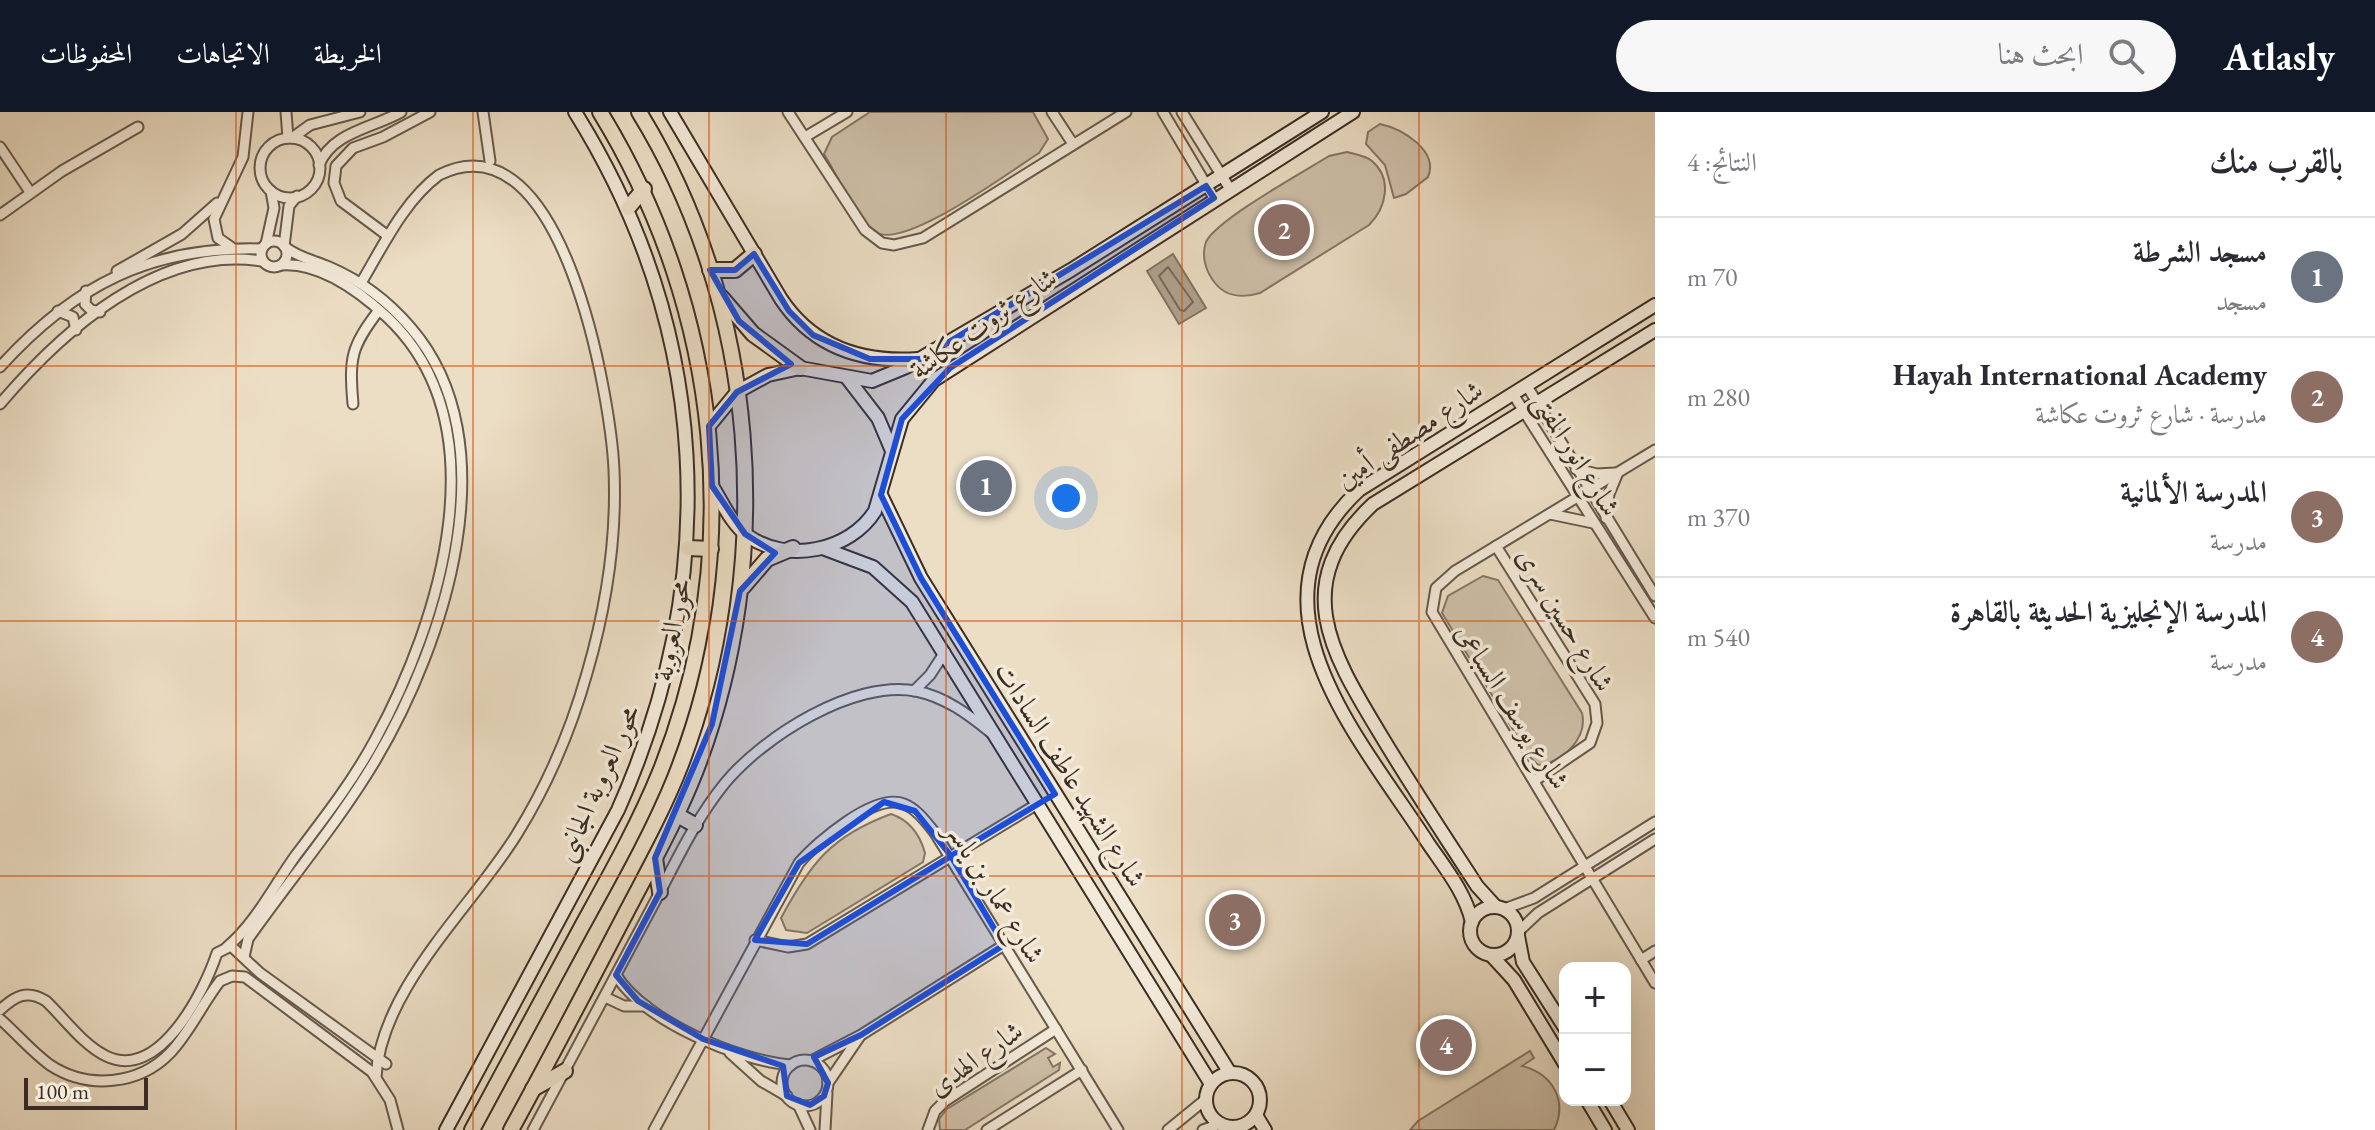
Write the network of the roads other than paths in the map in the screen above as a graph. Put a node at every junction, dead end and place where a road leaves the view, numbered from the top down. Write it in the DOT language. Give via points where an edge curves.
graph roads {
  1 [pos="248,112"];
  2 [pos="286,112"];
  3 [pos="360,112"];
  4 [pos="401,112"];
  5 [pos="430,112"];
  6 [pos="483,112"];
  7 [pos="575,112"];
  8 [pos="593,112"];
  9 [pos="639,112"];
  10 [pos="670,112"];
  11 [pos="788,112"];
  12 [pos="847,112"];
  13 [pos="1052,112"];
  14 [pos="1126,112"];
  15 [pos="1163,112"];
  16 [pos="1182,112"];
  17 [pos="1353,112"];
  18 [pos="604,118"];
  19 [pos="1324,119"];
  20 [pos="138,127"];
  21 [pos="805,137"];
  22 [pos="290,138"];
  23 [pos="1073,144"];
  24 [pos="0,147"];
  25 [pos="490,161"];
  26 [pos="504,163"];
  27 [pos="319,165"];
  28 [pos="516,169"];
  29 [pos="1222,176"];
  30 [pos="1206,186"];
  31 [pos="644,189"];
  32 [pos="1230,189"];
  33 [pos="271,191"];
  34 [pos="30,192"];
  35 [pos="227,192"];
  36 [pos="297,196"];
  37 [pos="1214,198"];
  38 [pos="628,208"];
  39 [pos="0,215"];
  40 [pos="388,236"];
  41 [pos="264,247"];
  42 [pos="285,247"];
  43 [pos="234,248"];
  44 [pos="754,254"];
  45 [pos="262,261"];
  46 [pos="281,265"];
  47 [pos="710,270"];
  48 [pos="109,278"];
  49 [pos="361,283"];
  50 [pos="716,289"];
  51 [pos="86,291"];
  52 [pos="1655,305"];
  53 [pos="379,310"];
  54 [pos="58,311"];
  55 [pos="100,312"];
  56 [pos="393,316"];
  57 [pos="76,330"];
  58 [pos="1655,330"];
  59 [pos="0,348"];
  60 [pos="9,357"];
  61 [pos="921,359"];
  62 [pos="0,367"];
  63 [pos="800,368"];
  64 [pos="848,379"];
  65 [pos="1527,386"];
  66 [pos="737,392"];
  67 [pos="1513,394"];
  68 [pos="1537,402"];
  69 [pos="0,404"];
  70 [pos="353,404"];
  71 [pos="1524,411"];
  72 [pos="709,426"];
  73 [pos="1655,450"];
  74 [pos="892,451"];
  75 [pos="1576,469"];
  76 [pos="1618,472"];
  77 [pos="712,486"];
  78 [pos="1589,490"];
  79 [pos="881,495"];
  80 [pos="1578,497"];
  81 [pos="1550,514"];
  82 [pos="1606,518"];
  83 [pos="1595,524"];
  84 [pos="745,534"];
  85 [pos="1496,546"];
  86 [pos="688,548"];
  87 [pos="793,548"];
  88 [pos="711,549"];
  89 [pos="825,549"];
  90 [pos="740,591"];
  91 [pos="1655,596"];
  92 [pos="428,610"];
  93 [pos="439,613"];
  94 [pos="1655,618"];
  95 [pos="945,652"];
  96 [pos="914,691"];
  97 [pos="999,739"];
  98 [pos="1383,740"];
  99 [pos="1367,750"];
  100 [pos="1534,781"];
  101 [pos="1055,794"];
  102 [pos="1039,803"];
  103 [pos="1065,809"];
  104 [pos="677,815"];
  105 [pos="1049,819"];
  106 [pos="1655,822"];
  107 [pos="695,825"];
  108 [pos="1655,839"];
  109 [pos="951,856"];
  110 [pos="655,858"];
  111 [pos="1584,867"];
  112 [pos="1591,878"];
  113 [pos="660,892"];
  114 [pos="1500,908"];
  115 [pos="1472,922"];
  116 [pos="1518,934"];
  117 [pos="755,940"];
  118 [pos="1004,945"];
  119 [pos="227,947"];
  120 [pos="1655,951"];
  121 [pos="1491,955"];
  122 [pos="244,957"];
  123 [pos="1641,960"];
  124 [pos="616,975"];
  125 [pos="1655,983"];
  126 [pos="605,997"];
  127 [pos="646,1006"];
  128 [pos="0,1010"];
  129 [pos="0,1019"];
  130 [pos="1559,1019"];
  131 [pos="12,1029"];
  132 [pos="1056,1029"];
  133 [pos="0,1030"];
  134 [pos="861,1035"];
  135 [pos="703,1039"];
  136 [pos="728,1050"];
  137 [pos="1559,1054"];
  138 [pos="377,1057"];
  139 [pos="811,1061"];
  140 [pos="386,1064"];
  141 [pos="791,1065"];
  142 [pos="1082,1070"];
  143 [pos="565,1071"];
  144 [pos="1230,1073"];
  145 [pos="376,1077"];
  146 [pos="1211,1084"];
  147 [pos="827,1087"];
  148 [pos="533,1090"];
  149 [pos="787,1096"];
  150 [pos="1206,1099"];
  151 [pos="798,1104"];
  152 [pos="1591,1106"];
  153 [pos="1612,1106"];
  154 [pos="1613,1106"];
  155 [pos="1256,1115"];
  156 [pos="1220,1124"];
  157 [pos="1602,1125"];
  158 [pos="1238,1128"];
  159 [pos="398,1130"];
  160 [pos="446,1130"];
  161 [pos="472,1130"];
  162 [pos="511,1130"];
  163 [pos="533,1130"];
  164 [pos="654,1130"];
  165 [pos="810,1130"];
  166 [pos="825,1130"];
  167 [pos="928,1130"];
  168 [pos="987,1130"];
  169 [pos="1118,1130"];
  170 [pos="1168,1130"];
  171 [pos="1203,1130"];
  172 [pos="1265,1130"];
  173 [pos="1628,1130"];
  1 -- 35 [label="street" via="245,147"];
  2 -- 22 [label="street"];
  3 -- 22 [label="street" via="310,125"];
  4 -- 27 [label="street" via="337,140"];
  5 -- 40 [label="street" via="353,148 336,166 334,183 341,201"];
  6 -- 25 [label="street"];
  7 -- 38 [label="street, محور العروبة الجانبى"];
  8 -- 18 [label="main road"];
  9 -- 47 [label="main road" via="683,200"];
  10 -- 44 [label="street"];
  11 -- 21 [label="street"];
  12 -- 21 [label="street"];
  13 -- 23 [label="street"];
  14 -- 23 [label="street"];
  15 -- 30 [label="street"];
  16 -- 29 [label="street"];
  17 -- 19 [label="street, شارع ثروت عكاشة"];
  18 -- 31 [label="main road, محور العروبة"];
  19 -- 29 [label="street, شارع ثروت عكاشة"];
  19 -- 32 [label="street, شارع ثروت عكاشة"];
  20 -- 34 [label="street"];
  21 -- 23 [label="street" via="865,230 894,245 935,232"];
  22 -- 27 [label="street" via="308,144"];
  22 -- 33 [label="street" via="273,143 263,155 262,178"];
  24 -- 34 [label="street"];
  25 -- 26 [label="street"];
  25 -- 40 [label="street" via="467,161 438,175"];
  27 -- 36 [label="street" via="316,182"];
  28 -- 138 [label="street" via="535,187 558,228 601,359 615,473 606,595 571,723 538,798 487,880 409,987"];
  29 -- 30 [label="street, شارع ثروت عكاشة"];
  29 -- 32 [label="street"];
  30 -- 37 [label="street"];
  30 -- 61 [label="street, شارع ثروت عكاشة"];
  31 -- 38 [label="main road"];
  31 -- 72 [label="main road, محور العروبة" via="681,288"];
  32 -- 37 [label="street, شارع ثروت عكاشة"];
  33 -- 36 [label="street"];
  33 -- 41 [label="street" via="274,208"];
  34 -- 39 [label="street"];
  35 -- 43 [label="street" via="214,226 218,238"];
  35 -- 48 [label="street" via="192,227"];
  36 -- 42 [label="street" via="288,210"];
  37 -- 74 [label="street, شارع ثروت عكاشة" via="934,380 910,406"];
  38 -- 86 [label="street, محور العروبة الجانبى" via="658,288 678,371 688,460"];
  40 -- 49 [label="street"];
  41 -- 42 [label="street" via="275,241"];
  41 -- 43 [label="street"];
  41 -- 45 [label="street"];
  42 -- 46 [label="street" via="287,257"];
  42 -- 49 [label="street"];
  43 -- 48 [label="street" via="190,252"];
  44 -- 47 [label="main road" via="735,270"];
  44 -- 61 [label="street" via="789,311 813,335 870,359"];
  45 -- 46 [label="street" via="271,267"];
  45 -- 55 [label="street" via="223,258 183,265"];
  46 -- 53 [label="street" via="323,274"];
  47 -- 50 [label="main road"];
  48 -- 51 [label="street"];
  49 -- 56 [label="street"];
  50 -- 63 [label="main road" via="753,334"];
  50 -- 66 [label="main road"];
  51 -- 54 [label="street"];
  51 -- 55 [label="street" via="88,308"];
  52 -- 65 [label="street, شارع مصطفى أمين"];
  53 -- 56 [label="street"];
  53 -- 70 [label="street" via="351,355"];
  54 -- 57 [label="street" via="73,317"];
  54 -- 60 [label="street"];
  55 -- 57 [label="street"];
  56 -- 92 [label="street" via="429,372 450,440 447,533"];
  56 -- 93 [label="street" via="418,336 439,369 459,429 461,504"];
  57 -- 69 [label="street"];
  58 -- 68 [label="street, شارع مصطفى أمين"];
  59 -- 60 [label="street"];
  60 -- 62 [label="street"];
  61 -- 64 [label="street, شارع ثروت عكاشة" via="872,381"];
  63 -- 64 [label="street, شارع ثروت عكاشة"];
  63 -- 66 [label="street, شارع ثروت عكاشة" via="768,375"];
  64 -- 74 [label="street" via="878,418"];
  65 -- 67 [label="street, شارع مصطفى أمين"];
  65 -- 68 [label="street, شارع انور المفتى"];
  66 -- 72 [label="street, شارع ثروت عكاشة"];
  66 -- 84 [label="main road"];
  67 -- 71 [label="street, شارع انور المفتى"];
  67 -- 99 [label="street, شارع مصطفى أمين" via="1359,490 1342,505 1319,544 1306,593 1312,648"];
  68 -- 71 [label="street, شارع مصطفى أمين"];
  68 -- 75 [label="street, شارع انور المفتى"];
  71 -- 80 [label="street, شارع انور المفتى"];
  71 -- 98 [label="street, شارع مصطفى أمين" via="1373,504 1351,526 1335,555 1326,596 1330,644"];
  72 -- 77 [label="main road, محور العروبة"];
  73 -- 76 [label="street, شارع يوسف السباعى"];
  74 -- 79 [label="street, شارع ثروت عكاشة"];
  75 -- 76 [label="street"];
  75 -- 78 [label="street, شارع انور المفتى"];
  76 -- 78 [label="street, شارع يوسف السباعى"];
  76 -- 82 [label="street"];
  77 -- 84 [label="street"];
  77 -- 88 [label="main road, محور العروبة"];
  78 -- 80 [label="street, شارع يوسف السباعى"];
  78 -- 82 [label="street, شارع انور المفتى"];
  79 -- 89 [label="street, شارع ثروت عكاشة" via="867,524"];
  79 -- 101 [label="street, شارع الشهيد عاطف السادات" via="921,578"];
  80 -- 81 [label="street, شارع يوسف السباعى"];
  80 -- 83 [label="street, شارع انور المفتى"];
  81 -- 83 [label="street"];
  81 -- 85 [label="street, شارع يوسف السباعى"];
  82 -- 91 [label="street, شارع انور المفتى"];
  83 -- 94 [label="street, شارع انور المفتى"];
  84 -- 87 [label="street" via="768,546"];
  84 -- 90 [label="main road"];
  85 -- 100 [label="street, شارع حسين سرى" via="1598,715 1590,743"];
  85 -- 100 [label="street, شارع يوسف السباعى" via="1443,579 1432,612"];
  86 -- 88 [label="main road"];
  86 -- 160 [label="street, محور العروبة الجانبى" via="676,639 637,768"];
  87 -- 89 [label="street"];
  87 -- 90 [label="main road" via="767,559"];
  88 -- 161 [label="main road, محور العروبة" via="696,652 660,771 625,847"];
  89 -- 95 [label="street, شارع الشهيد عاطف السادات" via="857,559 887,577 912,602"];
  90 -- 104 [label="main road" via="712,724"];
  92 -- 93 [label="street"];
  92 -- 119 [label="street" via="374,742"];
  93 -- 122 [label="street" via="416,680 381,750 248,939"];
  95 -- 96 [label="street"];
  95 -- 97 [label="street, شارع الشهيد عاطف السادات"];
  96 -- 97 [label="street, شارع الشهيد عاطف السادات" via="963,710"];
  96 -- 107 [label="street, شارع الشهيد عاطف السادات" via="858,695 813,716 744,763"];
  97 -- 102 [label="street, شارع الشهيد عاطف السادات"];
  98 -- 99 [label="street"];
  98 -- 114 [label="street, شارع مصطفى أمين" via="1477,886"];
  99 -- 115 [label="street, شارع مصطفى أمين" via="1462,894"];
  100 -- 111 [label="street, شارع يوسف السباعى"];
  101 -- 102 [label="street" via="1049,802"];
  101 -- 103 [label="street, شارع الشهيد عاطف السادات"];
  102 -- 105 [label="street, شارع الشهيد عاطف السادات"];
  102 -- 109 [label="street"];
  103 -- 105 [label="street"];
  103 -- 144 [label="street, شارع الشهيد عاطف السادات"];
  104 -- 107 [label="main road"];
  104 -- 110 [label="main road"];
  105 -- 146 [label="street, شارع الشهيد عاطف السادات"];
  106 -- 111 [label="street"];
  107 -- 113 [label="street"];
  108 -- 112 [label="street"];
  109 -- 117 [label="street" via="807,944 788,947"];
  109 -- 117 [label="street, شارع عمار بن ياسر" via="906,804 877,804 799,863"];
  109 -- 118 [label="street, شارع عمار بن ياسر"];
  110 -- 113 [label="main road"];
  110 -- 148 [label="main road"];
  111 -- 112 [label="street, شارع يوسف السباعى"];
  111 -- 114 [label="street" via="1534,898"];
  112 -- 116 [label="street" via="1531,918"];
  112 -- 123 [label="street, شارع يوسف السباعى"];
  113 -- 124 [label="street"];
  114 -- 115 [label="street" via="1486,909"];
  114 -- 116 [label="street" via="1515,918"];
  115 -- 121 [label="street" via="1472,941"];
  116 -- 121 [label="street" via="1508,951"];
  116 -- 130 [label="street" via="1523,962"];
  117 -- 135 [label="street, شارع عمار بن ياسر"];
  118 -- 132 [label="street, شارع عمار بن ياسر"];
  118 -- 134 [label="street"];
  119 -- 122 [label="street"];
  119 -- 128 [label="street" via="217,953 209,977 167,1040 142,1059 103,1055 35,995 16,997"];
  120 -- 123 [label="street"];
  121 -- 137 [label="street" via="1514,980"];
  122 -- 138 [label="street"];
  123 -- 125 [label="street, شارع يوسف السباعى"];
  124 -- 126 [label="street"];
  124 -- 127 [label="street"];
  126 -- 127 [label="street" via="624,1006"];
  126 -- 143 [label="street"];
  127 -- 135 [label="street"];
  129 -- 131 [label="street"];
  131 -- 133 [label="street"];
  131 -- 145 [label="street" via="62,1072 94,1081 125,1079 169,1054 220,981 238,975 356,1057"];
  132 -- 142 [label="street, شارع عمار بن ياسر"];
  132 -- 167 [label="street, شارع الهدى" via="945,1101"];
  134 -- 139 [label="street"];
  134 -- 147 [label="street"];
  135 -- 136 [label="street"];
  135 -- 164 [label="street, شارع عمار بن ياسر"];
  136 -- 141 [label="street"];
  136 -- 149 [label="street" via="749,1072"];
  138 -- 140 [label="street"];
  138 -- 145 [label="street"];
  139 -- 141 [label="street"];
  139 -- 147 [label="street" via="821,1066"];
  141 -- 149 [label="street" via="783,1080"];
  142 -- 168 [label="street"];
  142 -- 169 [label="street, شارع عمار بن ياسر"];
  143 -- 148 [label="main road"];
  143 -- 163 [label="street"];
  144 -- 146 [label="street"];
  144 -- 155 [label="street" via="1244,1075 1256,1085"];
  145 -- 159 [label="street" via="390,1100"];
  146 -- 150 [label="street"];
  147 -- 151 [label="street" via="815,1103"];
  147 -- 166 [label="street"];
  148 -- 162 [label="main road"];
  149 -- 151 [label="street"];
  150 -- 156 [label="street" via="1209,1113"];
  150 -- 170 [label="street"];
  151 -- 165 [label="street"];
  152 -- 157 [label="street"];
  153 -- 157 [label="street"];
  154 -- 173 [label="street"];
  155 -- 158 [label="street"];
  155 -- 172 [label="street"];
  156 -- 158 [label="street"];
  156 -- 171 [label="street"];
}
